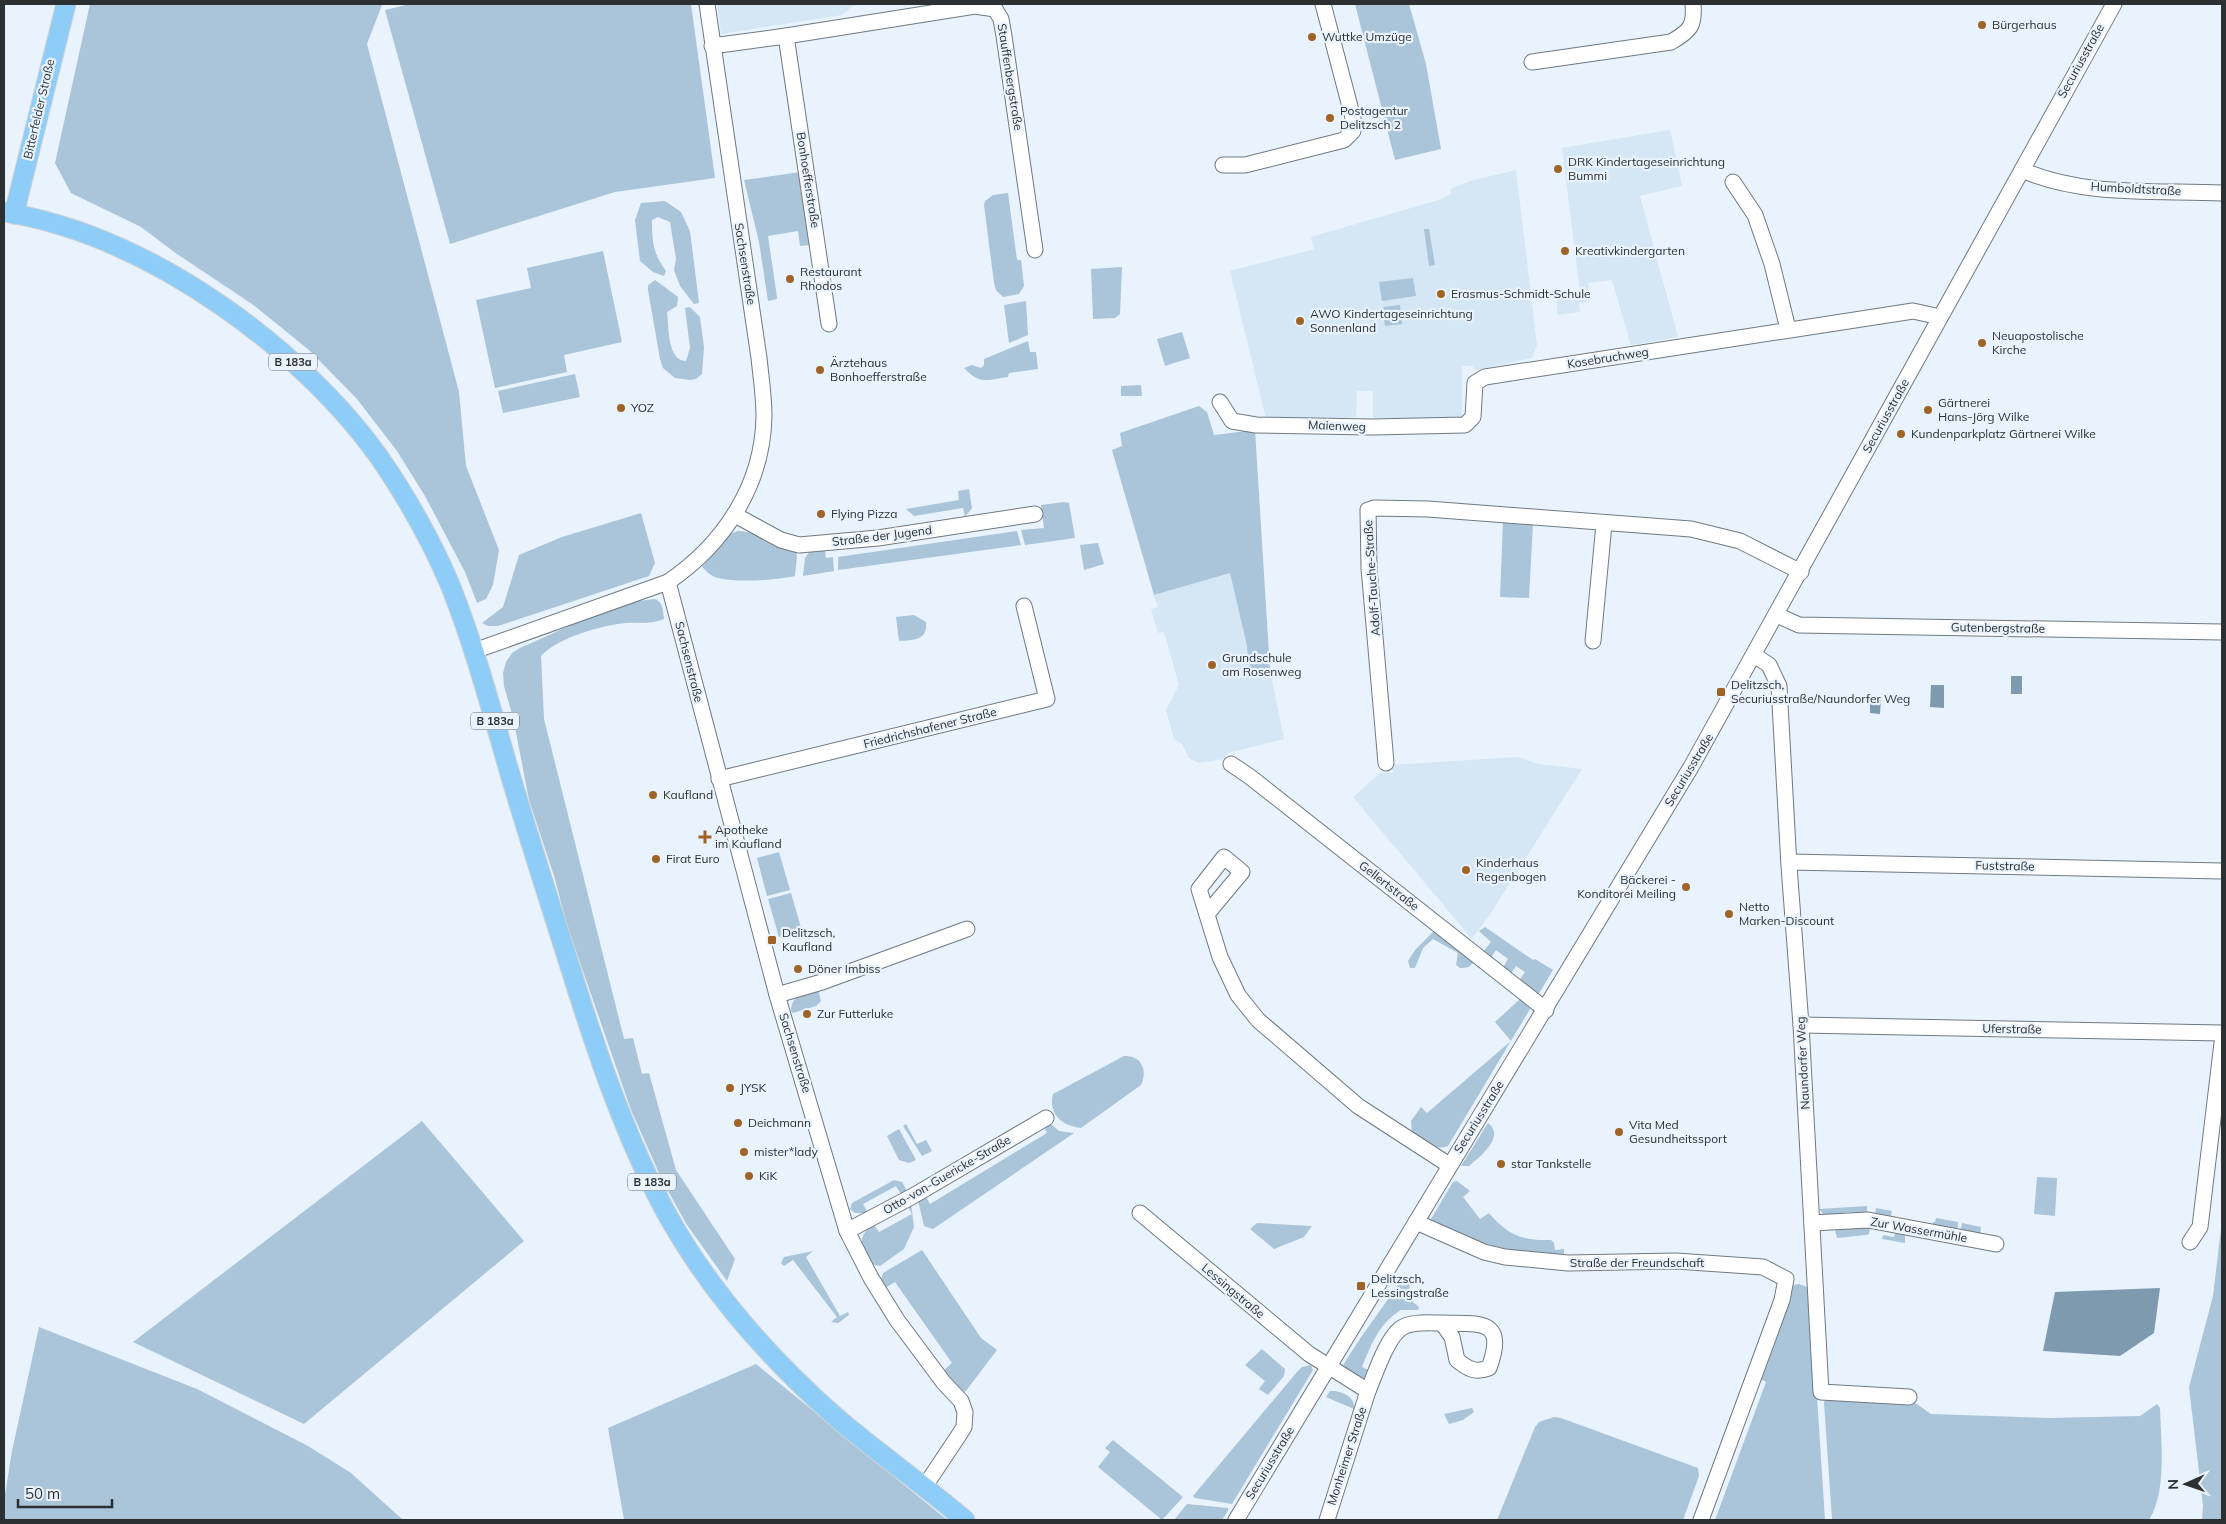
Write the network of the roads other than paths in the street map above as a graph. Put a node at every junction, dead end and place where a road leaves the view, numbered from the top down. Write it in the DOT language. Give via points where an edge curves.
graph roads {
  1 [pos="66,4"];
  2 [pos="706,4"];
  3 [pos="1323,4"];
  4 [pos="1693,4"];
  5 [pos="2114,4"];
  6 [pos="786,36"];
  7 [pos="712,46"];
  8 [pos="1532,62"];
  9 [pos="1223,164"];
  10 [pos="2022,170"];
  11 [pos="1733,182"];
  12 [pos="2222,192"];
  13 [pos="9,213"];
  14 [pos="1035,250"];
  15 [pos="1940,317"];
  16 [pos="830,324"];
  17 [pos="1788,329"];
  18 [pos="1220,402"];
  19 [pos="1465,425"];
  20 [pos="1035,514"];
  21 [pos="735,515"];
  22 [pos="1604,524"];
  23 [pos="1801,572"];
  24 [pos="668,582"];
  25 [pos="1024,606"];
  26 [pos="1777,615"];
  27 [pos="2222,632"];
  28 [pos="1592,641"];
  29 [pos="474,651"];
  30 [pos="1754,655"];
  31 [pos="1386,763"];
  32 [pos="1232,764"];
  33 [pos="719,779"];
  34 [pos="1789,862"];
  35 [pos="2222,872"];
  36 [pos="1207,914"];
  37 [pos="967,929"];
  38 [pos="777,995"];
  39 [pos="1546,1010"];
  40 [pos="1801,1025"];
  41 [pos="2222,1033"];
  42 [pos="2222,1043"];
  43 [pos="1046,1118"];
  44 [pos="1450,1165"];
  45 [pos="1140,1213"];
  46 [pos="1416,1222"];
  47 [pos="1812,1223"];
  48 [pos="848,1230"];
  49 [pos="2190,1242"];
  50 [pos="1996,1244"];
  51 [pos="1442,1323"];
  52 [pos="1328,1367"];
  53 [pos="1368,1391"];
  54 [pos="1909,1397"];
  55 [pos="926,1486"];
  56 [pos="965,1520"];
  57 [pos="1236,1520"];
  58 [pos="1327,1520"];
  59 [pos="1701,1520"];
  1 -- 13 [label="main road, Bitterfelder Straße / B 183a"];
  2 -- 7 [label="street, Sachsenstraße"];
  3 -- 9 [label="street" via="1353,118 1353,131 1344,140 1245,165"];
  4 -- 8 [label="street" via="1693,24 1671,42"];
  5 -- 10 [label="street, Securiusstraße"];
  6 -- 7 [label="street, Stauffenbergstraße"];
  6 -- 14 [label="street, Stauffenbergstraße" via="975,6 994,9 1001,19 1004,36"];
  6 -- 16 [label="street, Bonhoefferstraße"];
  7 -- 21 [label="street, Sachsenstraße" via="759,358 764,416 758,467"];
  10 -- 12 [label="street, Humboldtstraße" via="2052,180 2106,190"];
  10 -- 15 [label="street, Securiusstraße"];
  11 -- 17 [label="street" via="1755,215 1772,264"];
  13 -- 29 [label="main road, B 183a" via="110,243 169,272 283,352 340,409 393,478 424,531 450,586"];
  15 -- 17 [label="street, Kosebruchweg" via="1913,311"];
  15 -- 23 [label="street, Securiusstraße"];
  17 -- 19 [label="street, Kosebruchweg" via="1485,377 1475,383 1474,417"];
  18 -- 19 [label="street, Maienweg" via="1232,421 1256,425"];
  20 -- 21 [label="street, Straße der Jugend" via="878,538 799,545 781,540"];
  21 -- 24 [label="street, Sachsenstraße" via="692,566"];
  22 -- 23 [label="street, Adolf-Tauche-Straße" via="1691,529 1740,542"];
  22 -- 28 [label="street"];
  22 -- 31 [label="street, Adolf-Tauche-Straße" via="1428,510 1368,510 1369,568"];
  23 -- 26 [label="street, Securiusstraße"];
  24 -- 29 [label="street, Sachsenstraße"];
  24 -- 33 [label="street, Sachsenstraße"];
  25 -- 33 [label="street, Friedrichshafener Straße" via="1047,700"];
  26 -- 27 [label="street, Gutenbergstraße" via="1798,625"];
  26 -- 30 [label="street, Securiusstraße"];
  29 -- 55 [label="main road, B 183a" via="594,1043 625,1126 669,1217 732,1310 770,1353 839,1420"];
  30 -- 34 [label="street, Naundorfer Weg" via="1769,665 1779,686"];
  30 -- 39 [label="street, Securiusstraße"];
  32 -- 39 [label="street, Gellertstraße"];
  33 -- 38 [label="street, Sachsenstraße"];
  34 -- 35 [label="street, Fuststraße"];
  34 -- 40 [label="street, Naundorfer Weg"];
  36 -- 44 [label="street" via="1220,958 1238,995 1258,1020 1358,1106"];
  37 -- 38 [label="street"];
  38 -- 48 [label="street, Sachsenstraße"];
  39 -- 44 [label="street, Securiusstraße"];
  40 -- 41 [label="street, Uferstraße"];
  40 -- 47 [label="street, Naundorfer Weg"];
  42 -- 49 [label="street" via="2200,1227"];
  43 -- 48 [label="street, Otto-von-Guericke-Straße"];
  44 -- 46 [label="street, Securiusstraße"];
  45 -- 52 [label="street, Lessingstraße"];
  46 -- 52 [label="street, Securiusstraße"];
  46 -- 59 [label="street, Straße der Freundschaft" via="1484,1252 1513,1258 1568,1263 1676,1261 1763,1267 1786,1279 1782,1300"];
  47 -- 50 [label="street, Zur Wassermühle" via="1868,1220"];
  47 -- 54 [label="street, Naundorfer Weg" via="1821,1392"];
  48 -- 55 [label="street, Sachsenstraße" via="871,1278 893,1313 961,1401 965,1412 964,1427"];
  51 -- 53 [label="street, Monheimer Straße" via="1414,1324 1400,1329 1391,1340"];
  52 -- 53 [label="street, Monheimer Straße"];
  52 -- 57 [label="street, Securiusstraße"];
  53 -- 58 [label="street, Monheimer Straße"];
  55 -- 56 [label="main road, B 183a"];
}
